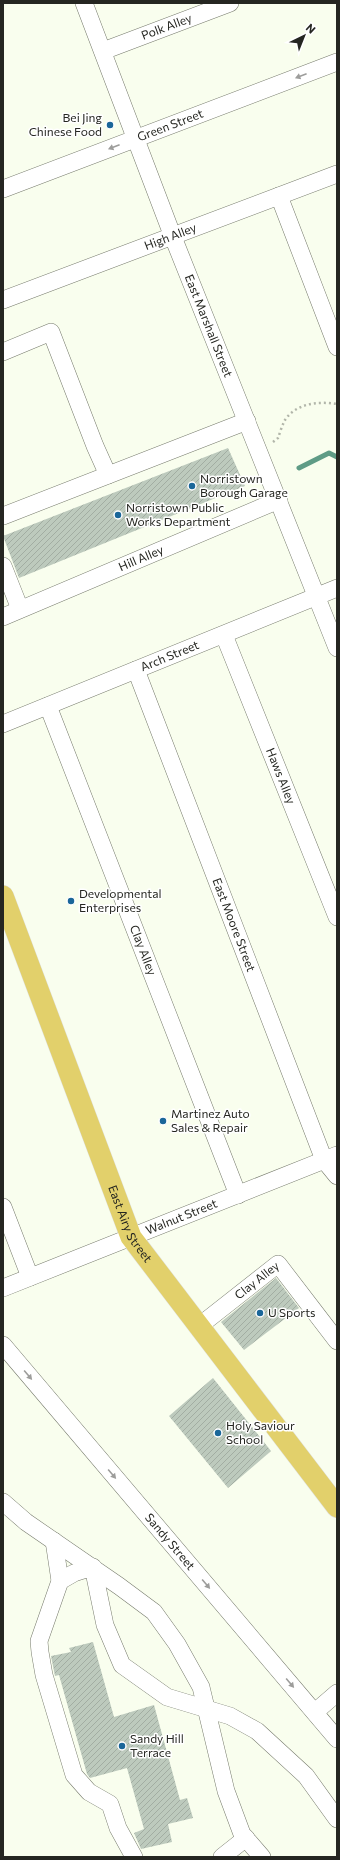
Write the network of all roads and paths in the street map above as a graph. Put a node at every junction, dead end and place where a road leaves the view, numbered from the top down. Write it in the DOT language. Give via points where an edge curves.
graph roads {
  1 [pos="84,3"];
  2 [pos="230,3"];
  3 [pos="103,51"];
  4 [pos="337,62"];
  5 [pos="136,139"];
  6 [pos="337,174"];
  7 [pos="3,189"];
  8 [pos="279,196"];
  9 [pos="173,237"];
  10 [pos="3,300"];
  11 [pos="337,347"];
  12 [pos="3,352"];
  13 [pos="337,404"];
  14 [pos="247,421"];
  15 [pos="258,449"];
  16 [pos="108,475"];
  17 [pos="279,500"];
  18 [pos="3,516"];
  19 [pos="3,566"];
  20 [pos="337,588"];
  21 [pos="316,596"];
  22 [pos="20,609"];
  23 [pos="3,617"];
  24 [pos="224,635"];
  25 [pos="337,648"];
  26 [pos="136,670"];
  27 [pos="48,706"];
  28 [pos="3,724"];
  29 [pos="3,896"];
  30 [pos="337,917"];
  31 [pos="330,1157"];
  32 [pos="337,1176"];
  33 [pos="238,1195"];
  34 [pos="3,1207"];
  35 [pos="131,1237"];
  36 [pos="30,1277"];
  37 [pos="3,1288"];
  38 [pos="198,1327"];
  39 [pos="337,1341"];
  40 [pos="3,1345"];
  41 [pos="3,1502"];
  42 [pos="337,1507"];
  43 [pos="54,1541"];
  44 [pos="93,1567"];
  45 [pos="60,1581"];
  46 [pos="337,1693"];
  47 [pos="206,1708"];
  48 [pos="314,1712"];
  49 [pos="337,1739"];
  50 [pos="337,1819"];
  51 [pos="246,1838"];
  52 [pos="134,1857"];
  53 [pos="222,1857"];
  54 [pos="262,1857"];
  1 -- 3 [label="street, East Marshall Street"];
  2 -- 3 [label="street, Polk Alley"];
  3 -- 5 [label="street, East Marshall Street"];
  4 -- 5 [label="street, Green Street, one-way"];
  5 -- 7 [label="street, Green Street, one-way"];
  5 -- 9 [label="street, East Marshall Street"];
  6 -- 8 [label="street, High Alley"];
  8 -- 9 [label="street, High Alley"];
  8 -- 11 [label="street"];
  9 -- 10 [label="street, High Alley"];
  9 -- 14 [label="street, East Marshall Street"];
  12 -- 16 [label="street" via="51,332"];
  13 -- 15 [label="path" via="307,404 294,410 284,421 278,438"];
  14 -- 15 [label="street, East Marshall Street"];
  14 -- 16 [label="street"];
  15 -- 17 [label="street, East Marshall Street"];
  16 -- 18 [label="street"];
  17 -- 21 [label="street, East Marshall Street"];
  17 -- 22 [label="street, Hill Alley"];
  19 -- 22 [label="street"];
  20 -- 21 [label="street, Arch Street"];
  21 -- 24 [label="street, Arch Street"];
  21 -- 25 [label="street, East Marshall Street"];
  22 -- 23 [label="street, Hill Alley"];
  24 -- 26 [label="street, Arch Street"];
  24 -- 30 [label="street, Haws Alley"];
  26 -- 27 [label="street, Arch Street"];
  26 -- 31 [label="street, East Moore Street"];
  27 -- 28 [label="street, Arch Street"];
  27 -- 33 [label="street, Clay Alley"];
  29 -- 35 [label="main road, East Airy Street"];
  31 -- 32 [label="street, East Moore Street"];
  31 -- 33 [label="street, Walnut Street"];
  33 -- 35 [label="street, Walnut Street"];
  34 -- 36 [label="street"];
  35 -- 36 [label="street, Walnut Street"];
  35 -- 38 [label="main road, East Airy Street"];
  36 -- 37 [label="street, Walnut Street"];
  38 -- 39 [label="street, Clay Alley" via="278,1264"];
  38 -- 42 [label="main road, East Airy Street"];
  40 -- 48 [label="street, Sandy Street, one-way"];
  41 -- 43 [label="street"];
  43 -- 44 [label="street"];
  43 -- 45 [label="street"];
  44 -- 45 [label="street"];
  44 -- 47 [label="street" via="154,1612 177,1644 201,1687"];
  44 -- 47 [label="street" via="106,1625 122,1665 167,1697"];
  45 -- 52 [label="street" via="39,1641 44,1675 74,1775 88,1792 110,1804 118,1828"];
  46 -- 48 [label="street"];
  47 -- 50 [label="street" via="230,1716 257,1731 306,1776"];
  47 -- 51 [label="street" via="226,1791 242,1834"];
  48 -- 49 [label="street, Sandy Street"];
  51 -- 53 [label="street"];
  51 -- 54 [label="street"];
}
